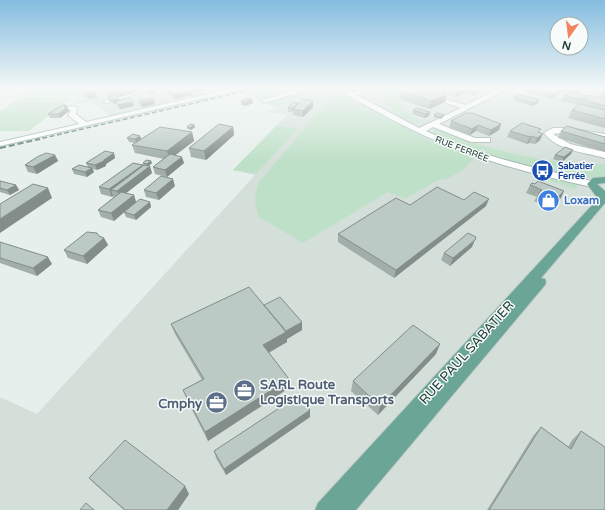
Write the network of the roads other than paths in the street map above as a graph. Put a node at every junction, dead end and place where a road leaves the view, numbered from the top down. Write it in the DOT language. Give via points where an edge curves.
graph roads {
  1 [pos="73,113"];
  2 [pos="134,113"];
  3 [pos="386,113"];
  4 [pos="458,113"];
  5 [pos="463,113"];
  6 [pos="473,116"];
  7 [pos="84,124"];
  8 [pos="434,125"];
  9 [pos="420,131"];
  10 [pos="605,136"];
  11 [pos="487,140"];
  12 [pos="0,144"];
  13 [pos="605,155"];
  14 [pos="600,187"];
  15 [pos="605,208"];
  16 [pos="325,510"];
  17 [pos="343,510"];
  1 -- 7 [label="street" via="72,115"];
  2 -- 7 [label="street"];
  3 -- 9 [label="street, RUE FERRÉE"];
  4 -- 8 [label="street"];
  5 -- 6 [label="street"];
  7 -- 12 [label="street"];
  8 -- 9 [label="street"];
  8 -- 11 [label="street" via="474,140"];
  9 -- 14 [label="street, RUE FERRÉE" via="495,161"];
  10 -- 13 [label="street" via="559,130 548,133 552,138 570,146"];
  14 -- 16 [label="main road, RUE PAUL SABATIER" via="600,203"];
  15 -- 17 [label="main road, RUE PAUL SABATIER"];
}
